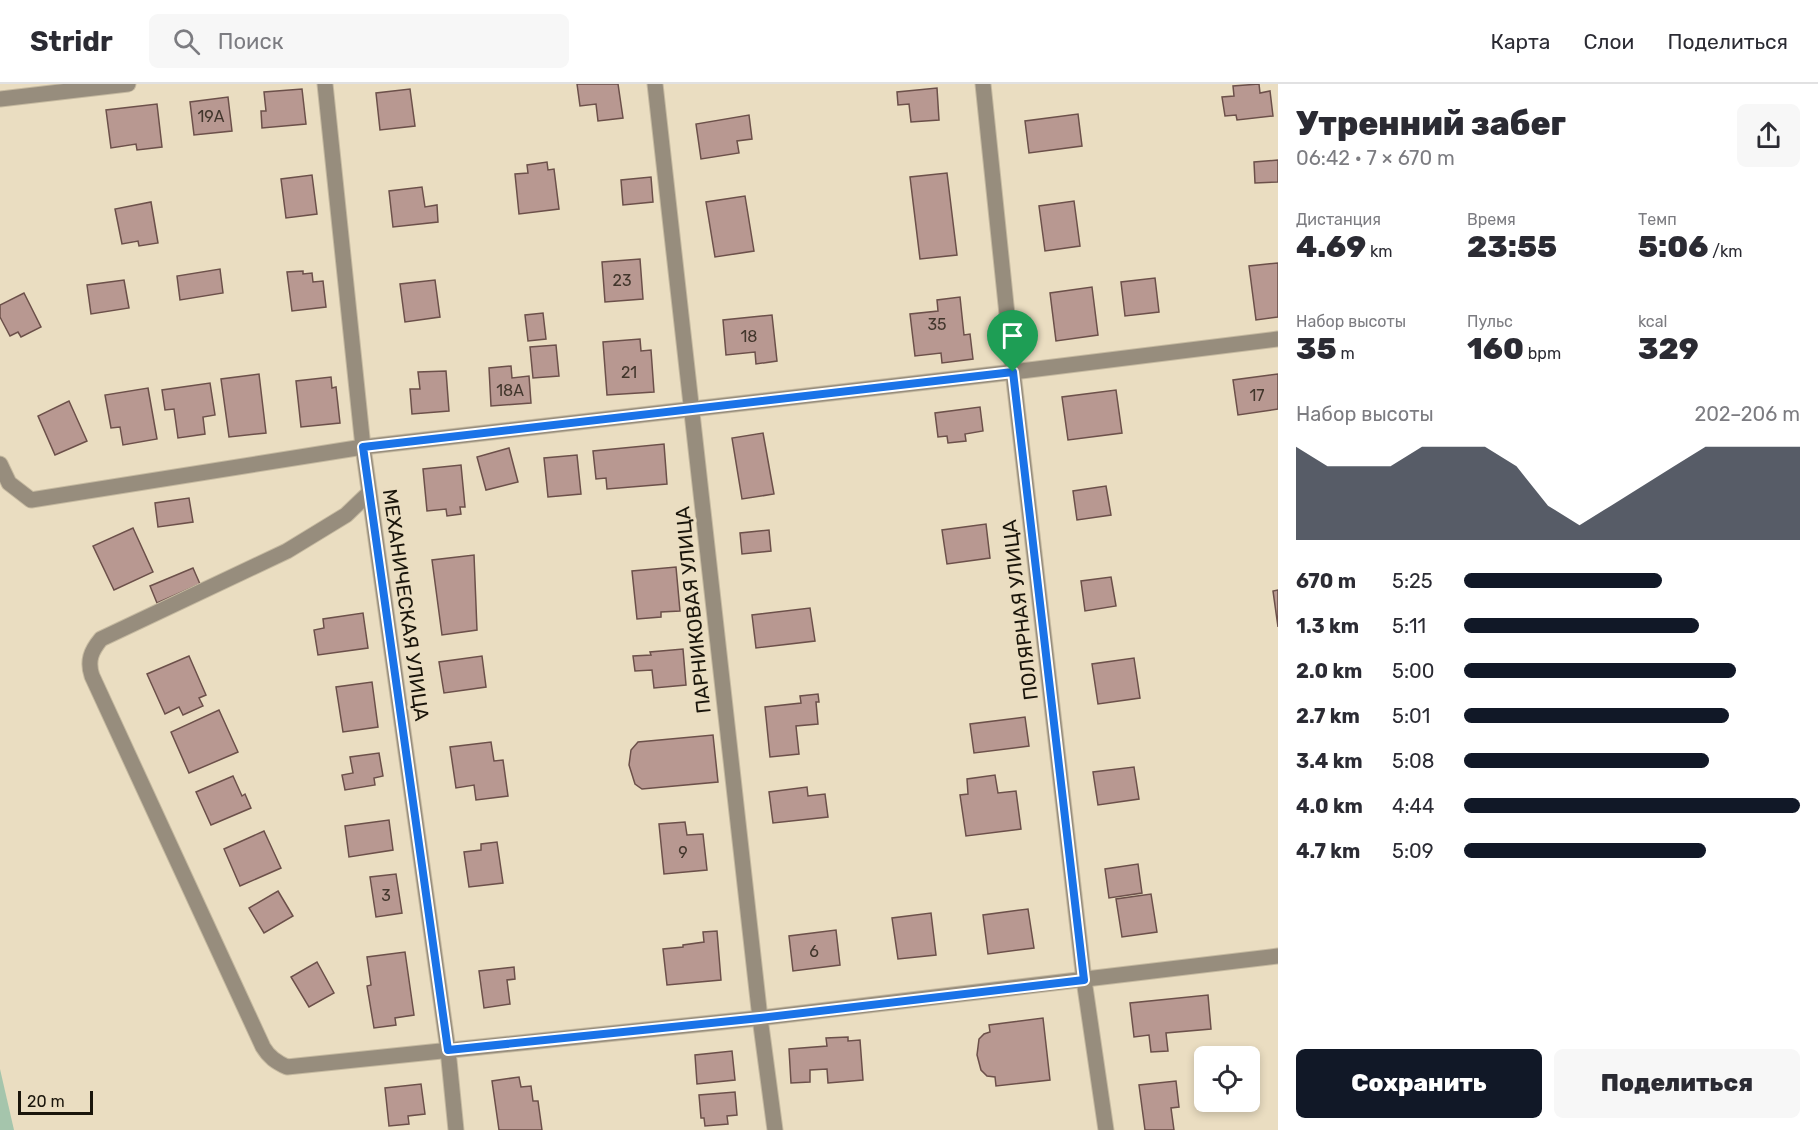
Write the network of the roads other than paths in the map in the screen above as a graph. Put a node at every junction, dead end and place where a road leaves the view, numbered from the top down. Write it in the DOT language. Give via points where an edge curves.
graph roads {
  1 [pos="128,84"];
  2 [pos="325,84"];
  3 [pos="655,84"];
  4 [pos="983,84"];
  5 [pos="0,99"];
  6 [pos="1278,339"];
  7 [pos="1013,372"];
  8 [pos="691,409"];
  9 [pos="363,447"];
  10 [pos="0,464"];
  11 [pos="369,493"];
  12 [pos="1278,956"];
  13 [pos="1084,980"];
  14 [pos="760,1018"];
  15 [pos="448,1050"];
  16 [pos="456,1130"];
  17 [pos="776,1130"];
  18 [pos="1106,1130"];
  1 -- 5 [label="street"];
  2 -- 9 [label="street, МЕХАНИЧЕСКАЯ УЛИЦА"];
  3 -- 8 [label="street, ПАРНИКОВАЯ УЛИЦА"];
  4 -- 7 [label="street, ПОЛЯРНАЯ УЛИЦА"];
  6 -- 7 [label="street"];
  7 -- 8 [label="street"];
  7 -- 13 [label="street, ПОЛЯРНАЯ УЛИЦА"];
  8 -- 9 [label="street"];
  8 -- 14 [label="street, ПАРНИКОВАЯ УЛИЦА"];
  9 -- 10 [label="street" via="31,500 9,483"];
  9 -- 11 [label="street, МЕХАНИЧЕСКАЯ УЛИЦА"];
  11 -- 15 [label="street, МЕХАНИЧЕСКАЯ УЛИЦА"];
  11 -- 15 [label="street" via="346,514 287,551 100,639 89,667 263,1047 273,1060 287,1067"];
  12 -- 13 [label="street"];
  13 -- 14 [label="street"];
  13 -- 18 [label="street, ПОЛЯРНАЯ УЛИЦА"];
  14 -- 15 [label="street"];
  14 -- 17 [label="street, ПАРНИКОВАЯ УЛИЦА"];
  15 -- 16 [label="street, МЕХАНИЧЕСКАЯ УЛИЦА"];
}
